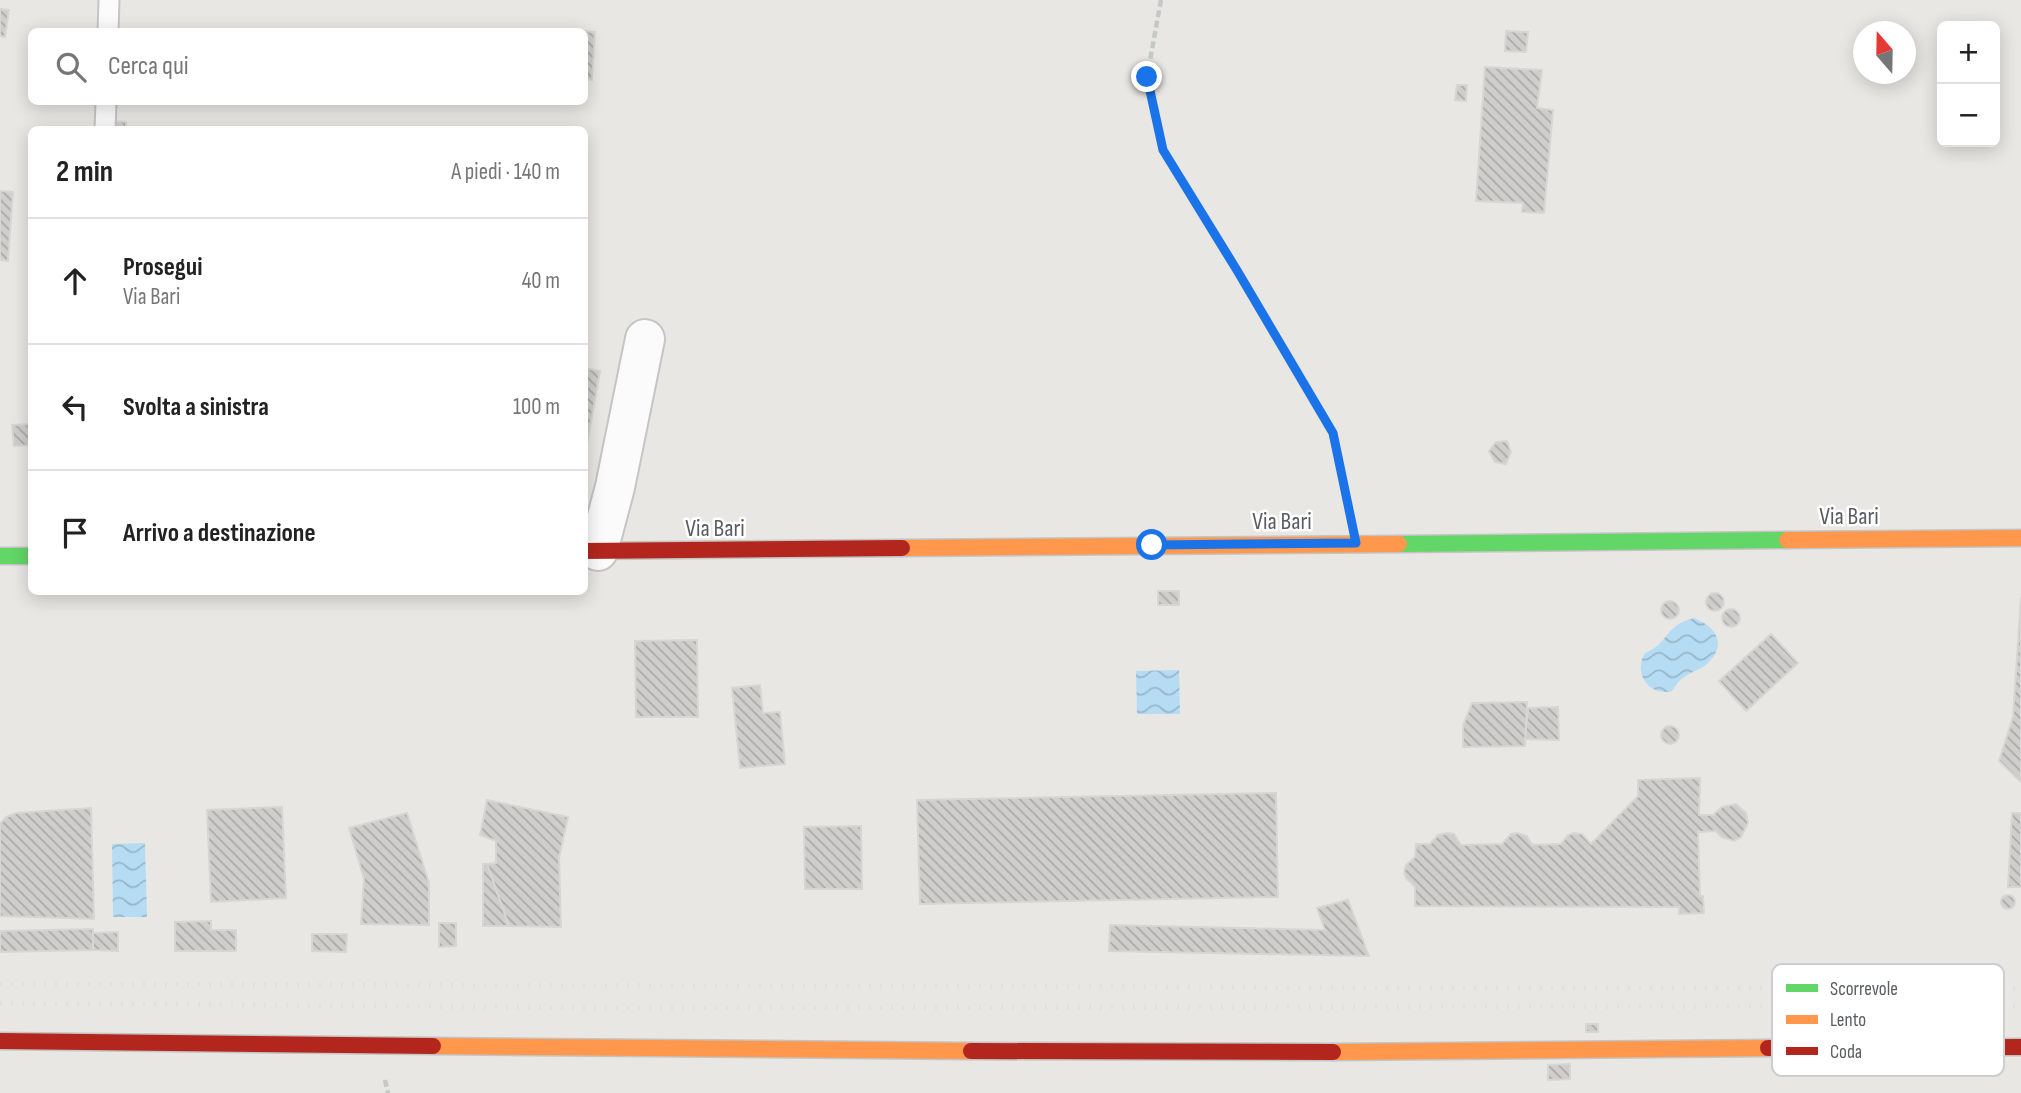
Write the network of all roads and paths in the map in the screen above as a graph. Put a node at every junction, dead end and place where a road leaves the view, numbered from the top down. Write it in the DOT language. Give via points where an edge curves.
graph roads {
  1 [pos="109,0"];
  2 [pos="1161,0"];
  3 [pos="108,28"];
  4 [pos="106,105"];
  5 [pos="105,126"];
  6 [pos="645,338"];
  7 [pos="2021,538"];
  8 [pos="1356,543"];
  9 [pos="591,551"];
  10 [pos="0,556"];
  11 [pos="28,556"];
  12 [pos="0,1041"];
  13 [pos="1772,1049"];
  1 -- 3 [label="lane"];
  2 -- 8 [label="path" via="1147,77 1163,150 1333,433"];
  4 -- 5 [label="lane"];
  6 -- 9 [label="street" via="615,487"];
  7 -- 8 [label="street, Via Bari"];
  8 -- 9 [label="street, Via Bari"];
  10 -- 11 [label="street"];
  12 -- 13 [label="street" via="1340,1052"];
}
